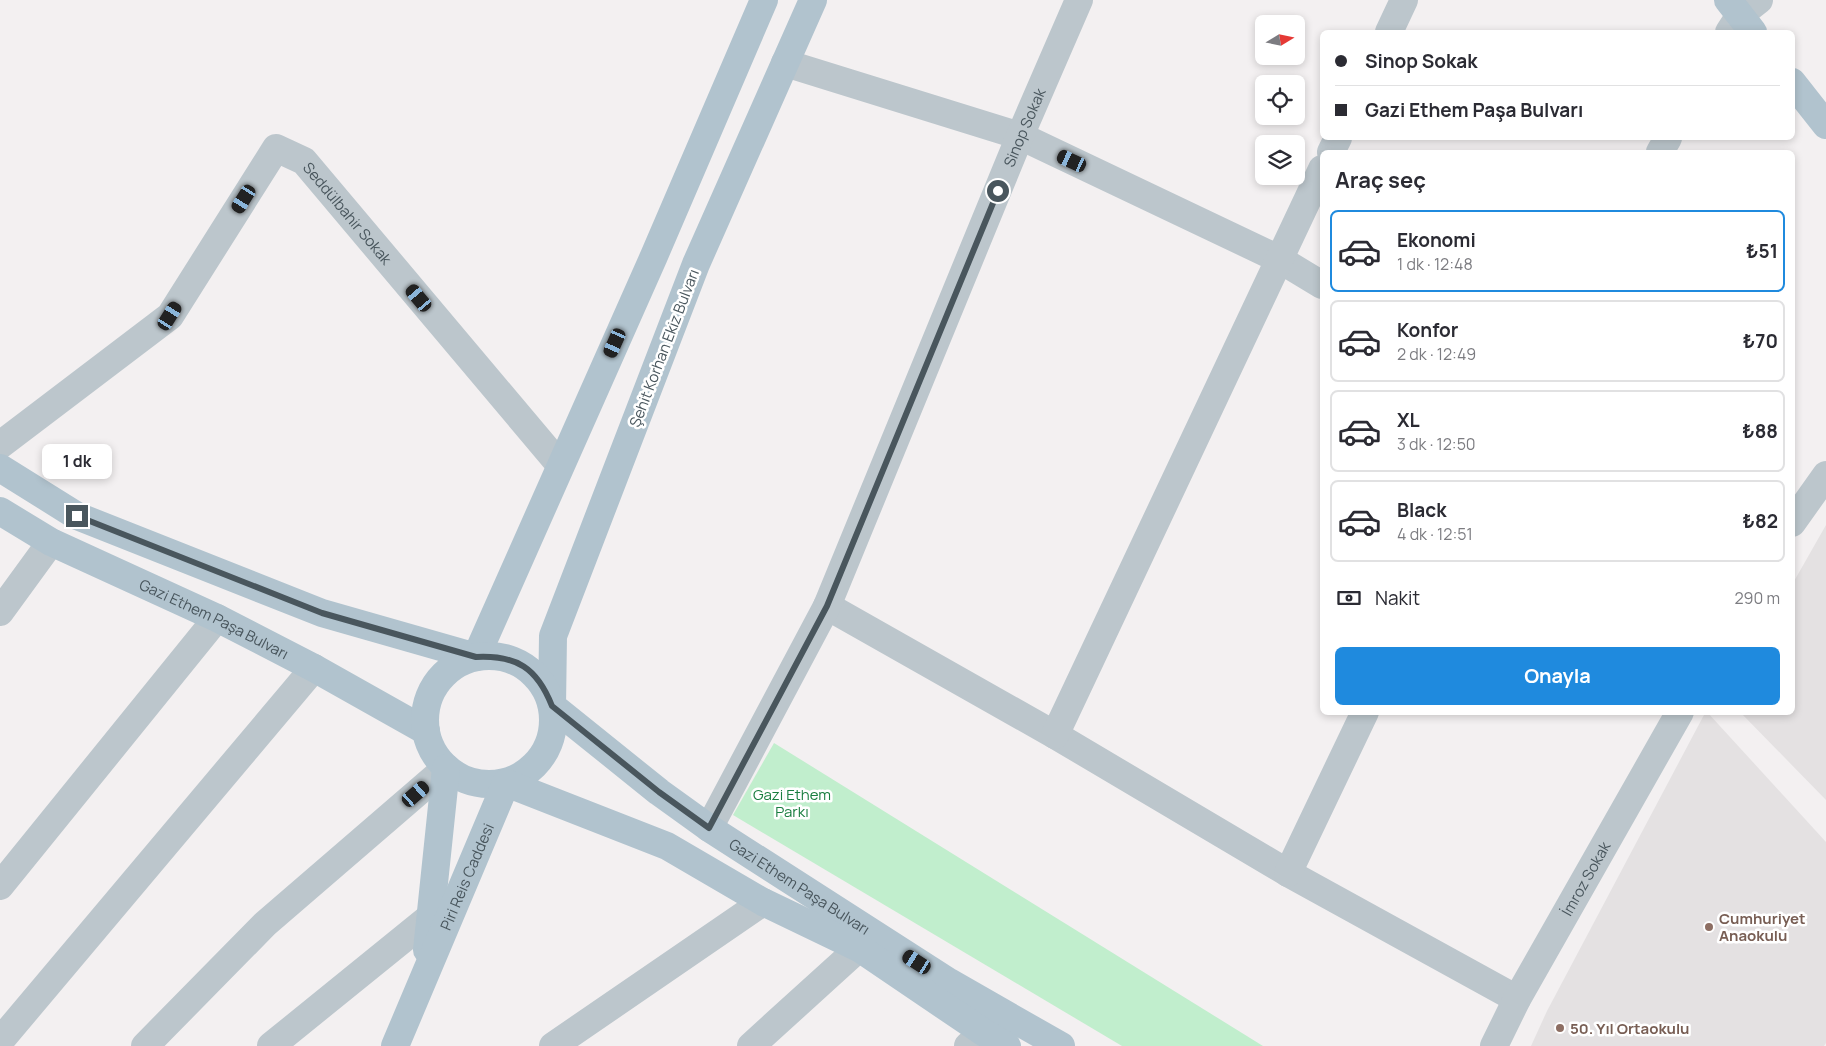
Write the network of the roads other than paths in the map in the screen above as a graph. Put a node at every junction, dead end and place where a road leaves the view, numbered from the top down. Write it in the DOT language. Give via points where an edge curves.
graph roads {
  1 [pos="813,0"];
  2 [pos="1079,0"];
  3 [pos="1404,0"];
  4 [pos="758,2"];
  5 [pos="1389,30"];
  6 [pos="785,63"];
  7 [pos="1795,86"];
  8 [pos="1826,125"];
  9 [pos="1020,136"];
  10 [pos="1320,173"];
  11 [pos="1279,259"];
  12 [pos="1320,284"];
  13 [pos="0,445"];
  14 [pos="560,466"];
  15 [pos="0,468"];
  16 [pos="1826,476"];
  17 [pos="3,518"];
  18 [pos="1795,519"];
  19 [pos="51,542"];
  20 [pos="827,606"];
  21 [pos="0,612"];
  22 [pos="217,618"];
  23 [pos="476,657"];
  24 [pos="314,668"];
  25 [pos="552,706"];
  26 [pos="1364,715"];
  27 [pos="1678,715"];
  28 [pos="426,731"];
  29 [pos="1055,735"];
  30 [pos="446,768"];
  31 [pos="506,783"];
  32 [pos="709,828"];
  33 [pos="1288,873"];
  34 [pos="0,886"];
  35 [pos="763,902"];
  36 [pos="429,918"];
  37 [pos="859,948"];
  38 [pos="426,969"];
  39 [pos="1518,999"];
  40 [pos="975,1039"];
  41 [pos="0,1041"];
  42 [pos="145,1046"];
  43 [pos="271,1046"];
  44 [pos="395,1046"];
  45 [pos="553,1046"];
  46 [pos="751,1046"];
  47 [pos="1007,1046"];
  48 [pos="1061,1046"];
  49 [pos="1494,1046"];
  1 -- 6 [label="main road, Şehit Korhan Ekiz Bulvarı"];
  2 -- 9 [label="street, Sinop Sokak"];
  3 -- 5 [label="street"];
  4 -- 14 [label="main road" via="654,256"];
  6 -- 9 [label="street"];
  6 -- 25 [label="main road, Şehit Korhan Ekiz Bulvarı" via="696,264 554,636"];
  7 -- 8 [label="main road"];
  9 -- 11 [label="street"];
  9 -- 20 [label="street, Sinop Sokak"];
  10 -- 11 [label="street"];
  11 -- 12 [label="street"];
  11 -- 29 [label="street"];
  13 -- 14 [label="street, Seddülbahir Sokak" via="170,316 276,148 304,161"];
  14 -- 23 [label="main road"];
  15 -- 23 [label="main road" via="77,516 322,613"];
  16 -- 18 [label="street"];
  17 -- 19 [label="main road, Gazi Ethem Paşa Bulvarı"];
  19 -- 21 [label="street"];
  19 -- 22 [label="main road, Gazi Ethem Paşa Bulvarı"];
  20 -- 29 [label="street"];
  20 -- 32 [label="street, Sinop Sokak"];
  22 -- 24 [label="main road, Gazi Ethem Paşa Bulvarı"];
  22 -- 34 [label="street"];
  23 -- 25 [label="main road" via="495,656 515,661 532,672 545,688"];
  23 -- 28 [label="main road" via="458,664 442,676 431,692 426,711"];
  24 -- 28 [label="main road, Gazi Ethem Paşa Bulvarı"];
  24 -- 41 [label="street"];
  25 -- 31 [label="main road" via="554,726 549,745 524,775"];
  25 -- 32 [label="main road, Gazi Ethem Paşa Bulvarı"];
  26 -- 33 [label="street"];
  27 -- 39 [label="street, İmroz Sokak"];
  28 -- 30 [label="main road" via="433,751"];
  29 -- 33 [label="street"];
  30 -- 31 [label="main road" via="464,780"];
  30 -- 36 [label="main road, Piri Reis Caddesi"];
  30 -- 42 [label="street" via="265,924"];
  31 -- 35 [label="main road, Gazi Ethem Paşa Bulvarı" via="667,846"];
  31 -- 38 [label="main road, Piri Reis Caddesi"];
  32 -- 48 [label="main road, Gazi Ethem Paşa Bulvarı" via="948,982"];
  33 -- 39 [label="street"];
  35 -- 37 [label="main road, Gazi Ethem Paşa Bulvarı"];
  35 -- 45 [label="street"];
  36 -- 38 [label="main road, Piri Reis Caddesi"];
  36 -- 43 [label="street"];
  37 -- 40 [label="main road, Gazi Ethem Paşa Bulvarı"];
  37 -- 46 [label="street"];
  38 -- 44 [label="main road, Piri Reis Caddesi"];
  39 -- 49 [label="street, İmroz Sokak"];
  40 -- 47 [label="main road, Gazi Ethem Paşa Bulvarı"];
}
